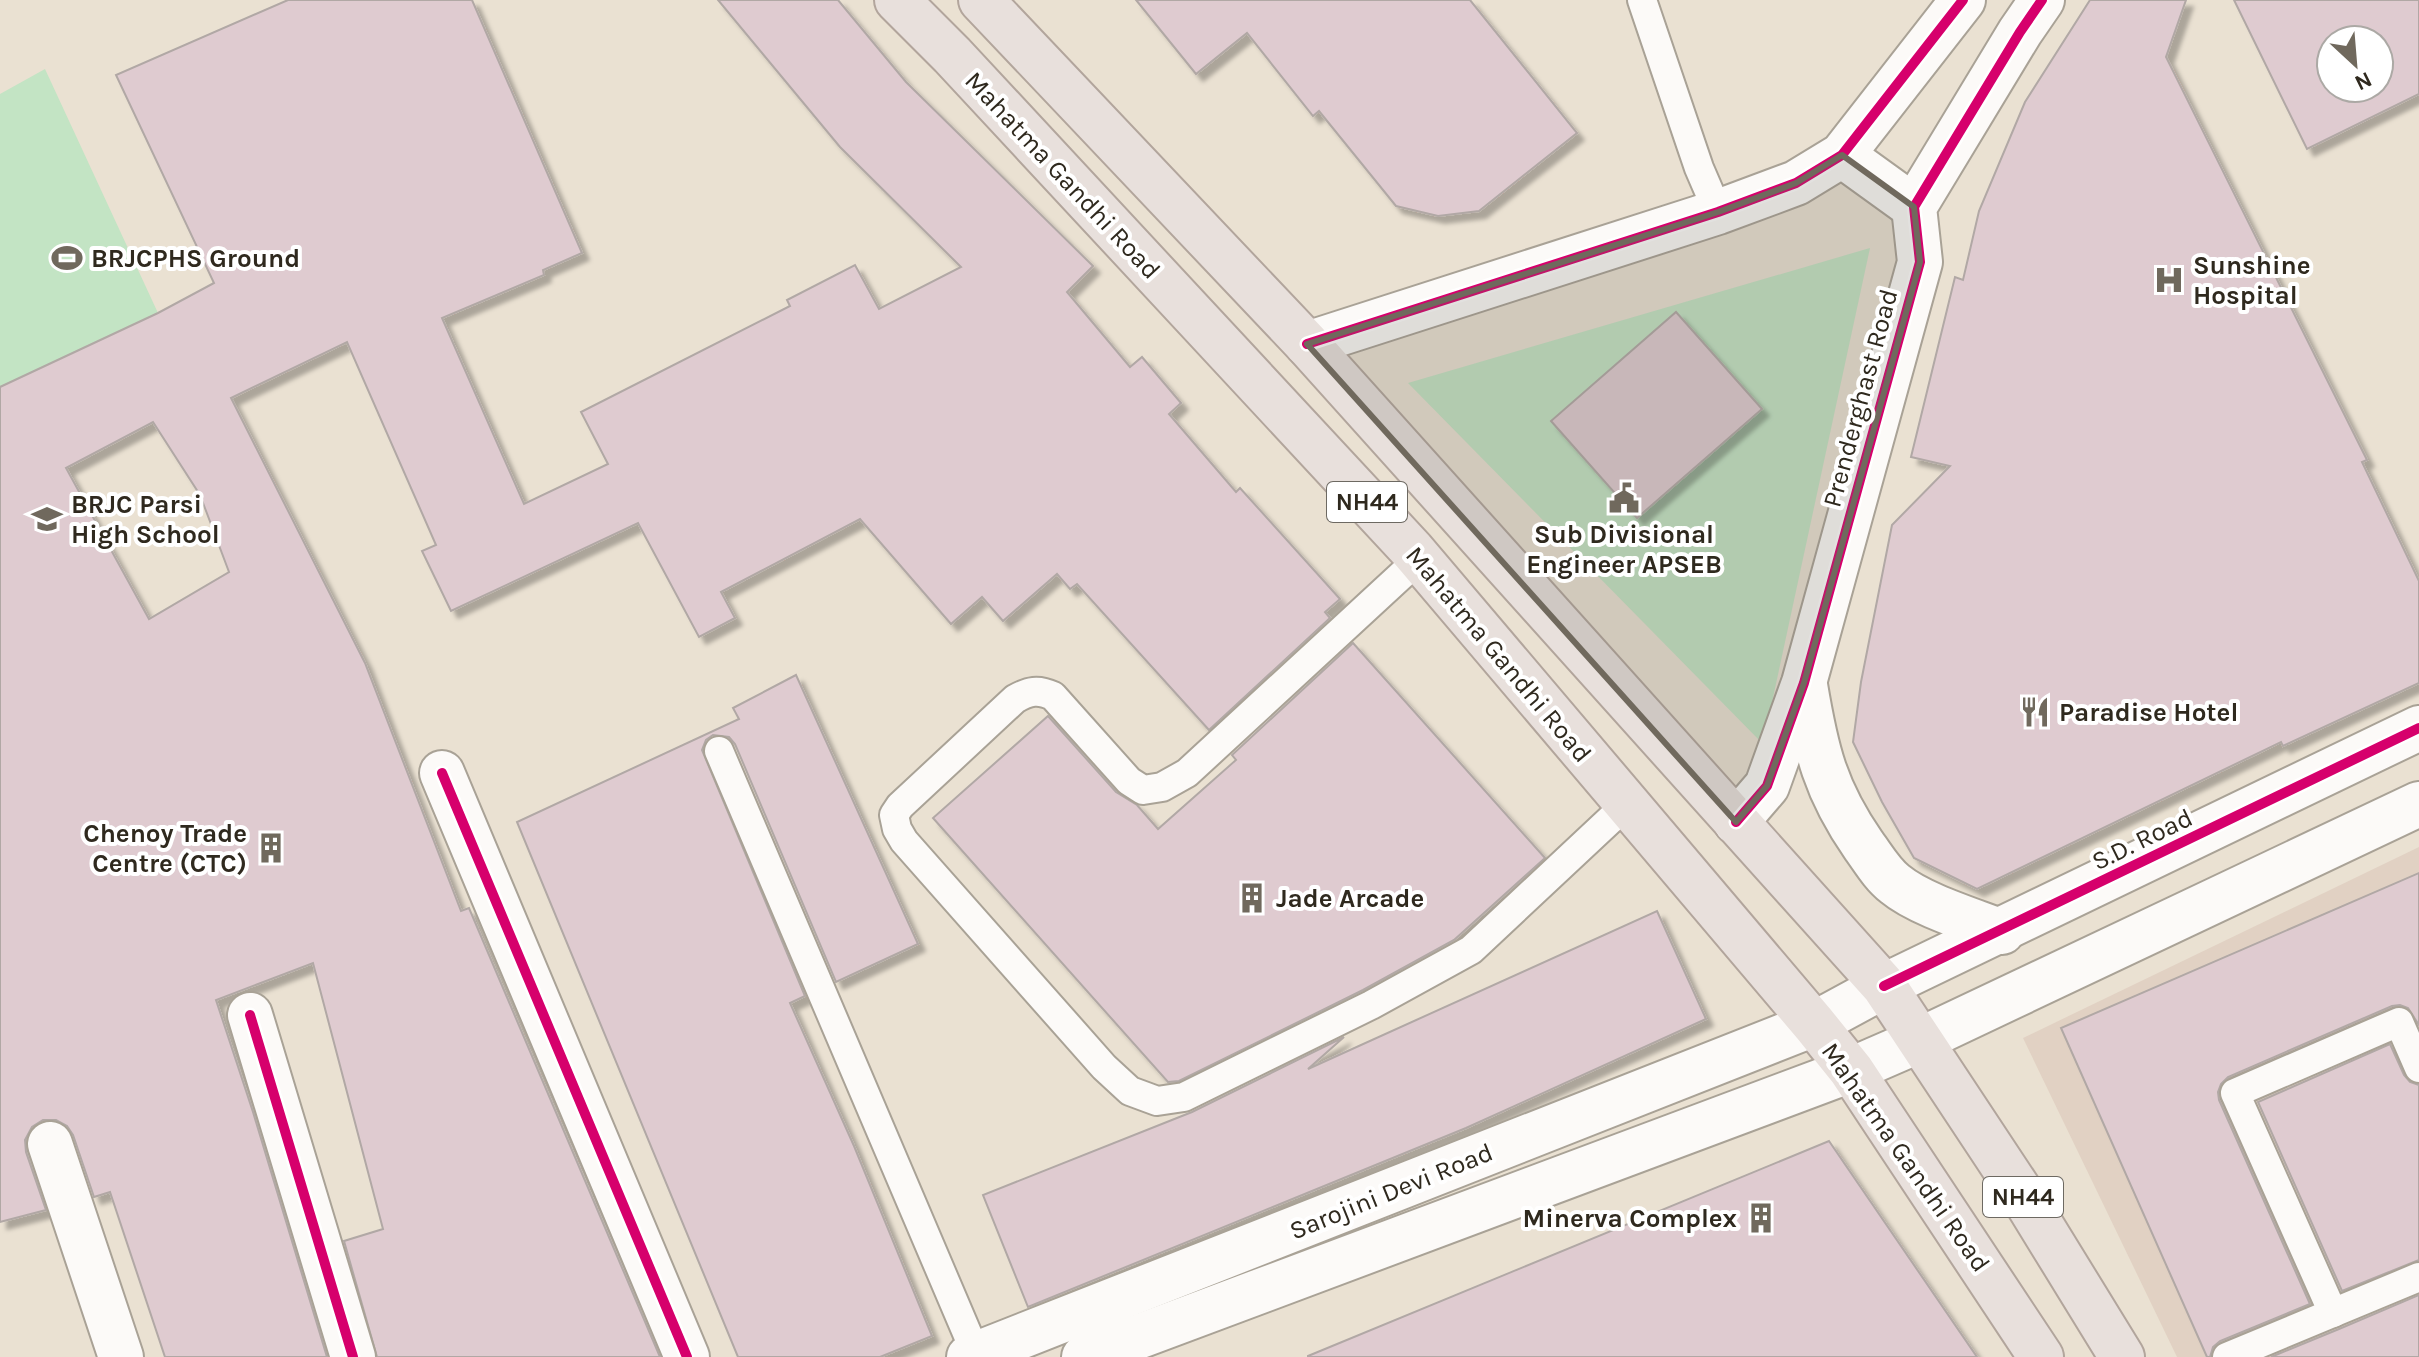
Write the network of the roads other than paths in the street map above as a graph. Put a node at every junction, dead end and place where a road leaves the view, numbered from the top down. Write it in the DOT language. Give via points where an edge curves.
graph roads {
  1 [pos="897,0"];
  2 [pos="981,0"];
  3 [pos="1642,0"];
  4 [pos="1963,0"];
  5 [pos="2042,0"];
  6 [pos="1842,155"];
  7 [pos="1914,207"];
  8 [pos="1718,212"];
  9 [pos="1307,344"];
  10 [pos="1419,559"];
  11 [pos="1804,683"];
  12 [pos="2419,728"];
  13 [pos="719,751"];
  14 [pos="442,773"];
  15 [pos="1627,804"];
  16 [pos="2419,804"];
  17 [pos="1736,822"];
  18 [pos="2002,932"];
  19 [pos="1884,986"];
  20 [pos="250,1015"];
  21 [pos="1814,1024"];
  22 [pos="1920,1040"];
  23 [pos="2419,1068"];
  24 [pos="1851,1070"];
  25 [pos="50,1144"];
  26 [pos="2419,1277"];
  27 [pos="2333,1313"];
  28 [pos="972,1356"];
  29 [pos="121,1357"];
  30 [pos="353,1357"];
  31 [pos="687,1357"];
  32 [pos="1084,1357"];
  33 [pos="2041,1357"];
  34 [pos="2122,1357"];
  35 [pos="2227,1357"];
  1 -- 10 [label="highway, Mahatma Gandhi Road / NH44"];
  2 -- 9 [label="highway, NH44"];
  3 -- 8 [label="lane"];
  4 -- 6 [label="street"];
  5 -- 7 [label="street"];
  6 -- 7 [label="street"];
  6 -- 8 [label="street" via="1796,183"];
  7 -- 11 [label="street, Prenderghast Road" via="1920,262"];
  8 -- 9 [label="street"];
  9 -- 17 [label="highway, NH44"];
  10 -- 15 [label="highway, Mahatma Gandhi Road / NH44"];
  10 -- 15 [label="lane" via="1187,773 1162,787 1143,790 1129,781 1053,696 1027,692 900,806 894,815 897,829 1104,1067 1130,1091 1157,1101 1184,1097 1471,950"];
  11 -- 17 [label="street, Prenderghast Road" via="1767,786"];
  11 -- 18 [label="street" via="1830,791 1876,863 1894,884 1912,894"];
  12 -- 18 [label="street, S.D. Road"];
  13 -- 28 [label="lane"];
  14 -- 31 [label="street"];
  15 -- 21 [label="highway, Mahatma Gandhi Road / NH44"];
  16 -- 22 [label="street"];
  17 -- 19 [label="highway, NH44"];
  18 -- 19 [label="street, S.D. Road"];
  19 -- 21 [label="street, Sarojini Devi Road"];
  19 -- 22 [label="highway, NH44"];
  20 -- 30 [label="street"];
  21 -- 24 [label="highway, Mahatma Gandhi Road / NH44"];
  21 -- 28 [label="street, Sarojini Devi Road"];
  22 -- 24 [label="street, Sarojini Devi Road"];
  22 -- 34 [label="highway, NH44"];
  23 -- 27 [label="lane" via="2399,1022 2235,1093"];
  24 -- 32 [label="street, Sarojini Devi Road"];
  24 -- 33 [label="highway, Mahatma Gandhi Road / NH44"];
  25 -- 29 [label="street"];
  26 -- 27 [label="lane"];
  27 -- 35 [label="lane"];
}
